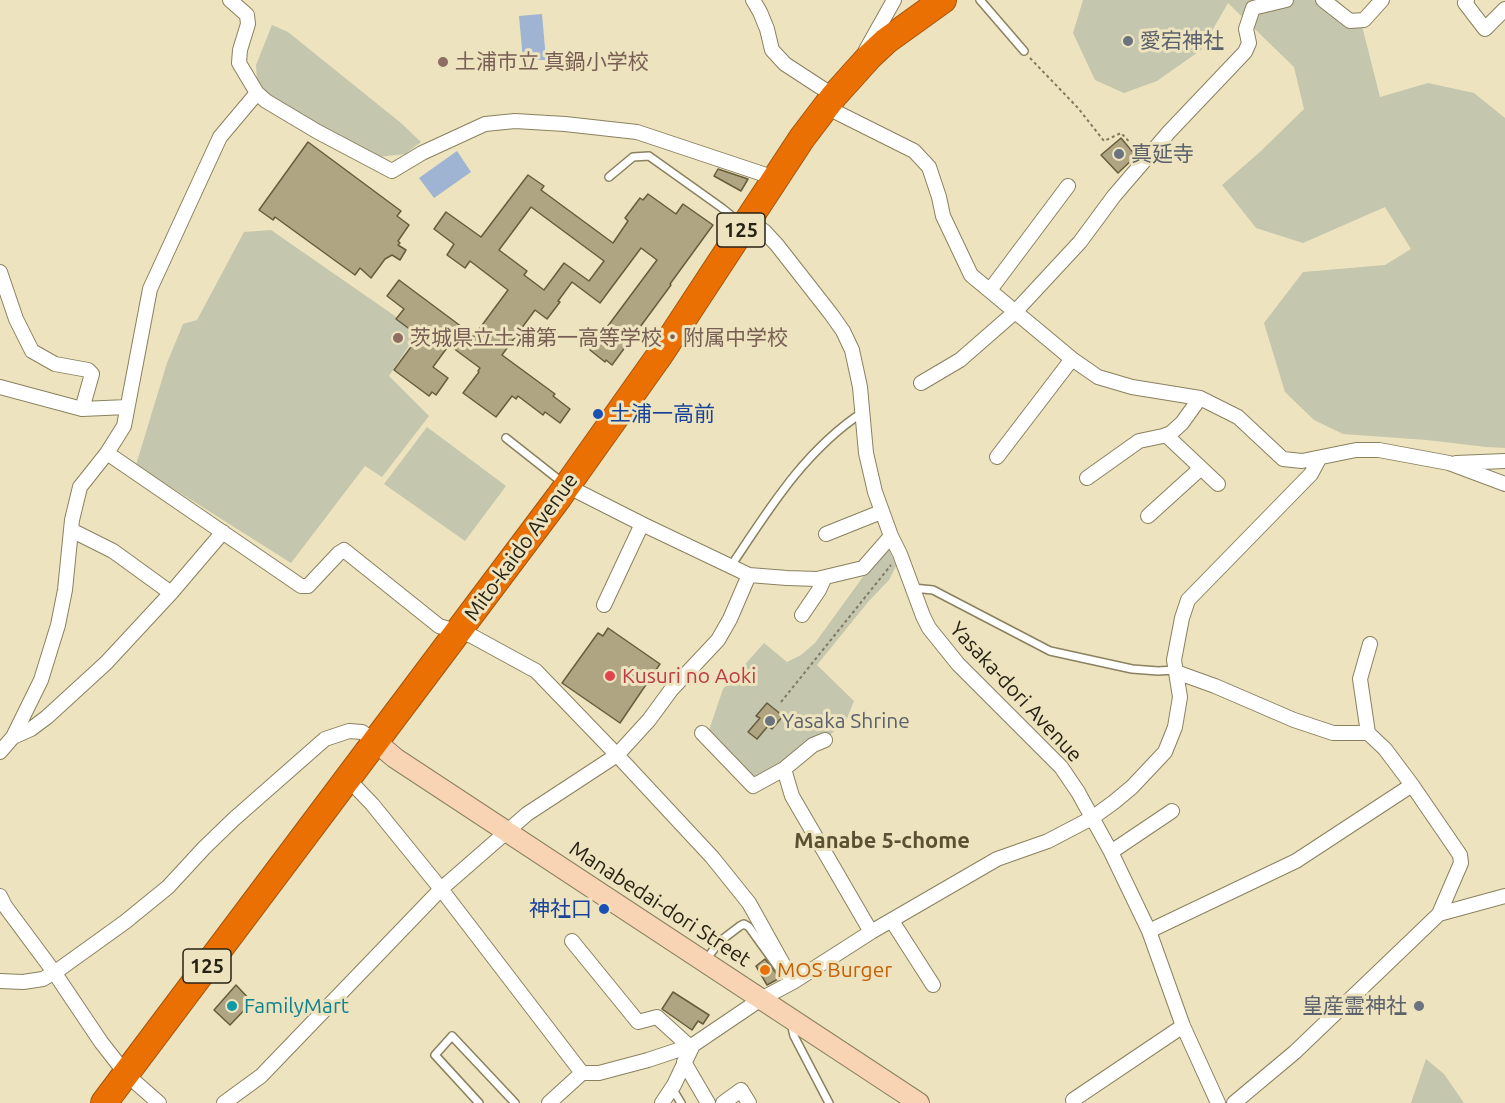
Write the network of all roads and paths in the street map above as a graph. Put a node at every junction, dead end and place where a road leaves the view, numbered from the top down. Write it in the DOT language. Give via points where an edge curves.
graph roads {
  1 [pos="230,0"];
  2 [pos="753,0"];
  3 [pos="894,0"];
  4 [pos="943,0"];
  5 [pos="980,0"];
  6 [pos="1287,0"];
  7 [pos="1323,0"];
  8 [pos="1382,0"];
  9 [pos="1467,0"];
  10 [pos="1505,9"];
  11 [pos="1024,51"];
  12 [pos="852,76"];
  13 [pos="257,93"];
  14 [pos="830,101"];
  15 [pos="1145,159"];
  16 [pos="609,177"];
  17 [pos="774,180"];
  18 [pos="1068,186"];
  19 [pos="748,220"];
  20 [pos="0,272"];
  21 [pos="990,290"];
  22 [pos="1015,312"];
  23 [pos="1072,359"];
  24 [pos="921,383"];
  25 [pos="0,387"];
  26 [pos="1200,398"];
  27 [pos="127,407"];
  28 [pos="82,409"];
  29 [pos="863,412"];
  30 [pos="1166,435"];
  31 [pos="506,438"];
  32 [pos="107,453"];
  33 [pos="997,457"];
  34 [pos="1319,459"];
  35 [pos="1505,461"];
  36 [pos="1449,463"];
  37 [pos="1201,468"];
  38 [pos="1087,478"];
  39 [pos="1218,484"];
  40 [pos="1505,484"];
  41 [pos="567,486"];
  42 [pos="881,512"];
  43 [pos="1148,516"];
  44 [pos="642,524"];
  45 [pos="71,530"];
  46 [pos="223,532"];
  47 [pos="826,534"];
  48 [pos="891,536"];
  49 [pos="900,554"];
  50 [pos="731,566"];
  51 [pos="749,575"];
  52 [pos="825,577"];
  53 [pos="913,588"];
  54 [pos="171,593"];
  55 [pos="604,605"];
  56 [pos="802,615"];
  57 [pos="458,633"];
  58 [pos="1370,644"];
  59 [pos="1176,671"];
  60 [pos="781,702"];
  61 [pos="702,733"];
  62 [pos="1368,733"];
  63 [pos="13,736"];
  64 [pos="825,740"];
  65 [pos="376,742"];
  66 [pos="0,752"];
  67 [pos="617,754"];
  68 [pos="784,769"];
  69 [pos="347,778"];
  70 [pos="1412,785"];
  71 [pos="1172,811"];
  72 [pos="1092,818"];
  73 [pos="508,832"];
  74 [pos="1111,852"];
  75 [pos="441,889"];
  76 [pos="0,896"];
  77 [pos="1505,896"];
  78 [pos="1439,914"];
  79 [pos="892,921"];
  80 [pos="1149,931"];
  81 [pos="871,932"];
  82 [pos="573,941"];
  83 [pos="704,962"];
  84 [pos="54,972"];
  85 [pos="0,981"];
  86 [pos="790,983"];
  87 [pos="933,985"];
  88 [pos="761,999"];
  89 [pos="789,1018"];
  90 [pos="1183,1026"];
  91 [pos="691,1045"];
  92 [pos="684,1062"];
  93 [pos="582,1073"];
  94 [pos="126,1074"];
  95 [pos="672,1088"];
  96 [pos="1073,1100"];
  97 [pos="104,1103"];
  98 [pos="159,1103"];
  99 [pos="224,1103"];
  100 [pos="479,1103"];
  101 [pos="516,1103"];
  102 [pos="549,1103"];
  103 [pos="662,1103"];
  104 [pos="681,1103"];
  105 [pos="708,1103"];
  106 [pos="723,1103"];
  107 [pos="749,1103"];
  108 [pos="830,1103"];
  109 [pos="919,1103"];
  110 [pos="1218,1103"];
  111 [pos="1234,1103"];
  1 -- 13 [label="street" via="247,15 239,63"];
  2 -- 14 [label="street" via="772,50"];
  3 -- 12 [label="street"];
  4 -- 12 [label="highway, Mito-kaido Avenue / 125" via="886,42"];
  5 -- 11 [label="lane"];
  6 -- 15 [label="street" via="1253,8 1246,29 1249,43 1245,52"];
  7 -- 8 [label="street" via="1350,21 1364,20"];
  9 -- 10 [label="street" via="1465,3 1485,29"];
  11 -- 15 [label="path" via="1104,141 1121,133"];
  12 -- 14 [label="highway, Mito-kaido Avenue / 125"];
  13 -- 17 [label="street" via="318,132 392,171 484,124 515,121 637,132"];
  13 -- 27 [label="street" via="220,137 150,289"];
  14 -- 17 [label="highway, Mito-kaido Avenue / 125"];
  14 -- 21 [label="street" via="914,151 929,167 943,216 971,275"];
  15 -- 22 [label="street" via="1080,242"];
  16 -- 19 [label="lane" via="633,157 649,156 733,217"];
  17 -- 19 [label="highway, Mito-kaido Avenue / 125"];
  18 -- 21 [label="street"];
  19 -- 29 [label="street, Yasaka-dori Avenue" via="777,245 843,331 854,358"];
  19 -- 41 [label="highway, Mito-kaido Avenue / 125"];
  20 -- 28 [label="street" via="16,320 32,351 56,364 92,374"];
  21 -- 22 [label="street"];
  22 -- 23 [label="street"];
  22 -- 24 [label="street" via="960,360"];
  23 -- 26 [label="street" via="1098,377"];
  23 -- 33 [label="street"];
  25 -- 28 [label="street"];
  26 -- 30 [label="street" via="1182,423"];
  26 -- 34 [label="street" via="1238,417 1283,459"];
  27 -- 28 [label="street"];
  27 -- 32 [label="street" via="124,426"];
  29 -- 42 [label="street, Yasaka-dori Avenue" via="866,453"];
  29 -- 50 [label="lane" via="833,434 797,471"];
  30 -- 37 [label="street"];
  30 -- 38 [label="street" via="1139,441"];
  31 -- 41 [label="lane"];
  32 -- 45 [label="street" via="80,487"];
  32 -- 46 [label="street"];
  34 -- 36 [label="street" via="1356,450 1379,450"];
  34 -- 59 [label="street" via="1311,474 1188,600 1174,660"];
  35 -- 36 [label="street"];
  36 -- 40 [label="street"];
  37 -- 39 [label="street"];
  37 -- 43 [label="street"];
  41 -- 44 [label="street"];
  41 -- 57 [label="highway, Mito-kaido Avenue / 125"];
  42 -- 47 [label="street"];
  42 -- 48 [label="street, Yasaka-dori Avenue"];
  44 -- 50 [label="street"];
  44 -- 55 [label="street"];
  45 -- 54 [label="street" via="113,551"];
  45 -- 63 [label="street" via="58,625 41,680"];
  46 -- 54 [label="street"];
  46 -- 57 [label="street" via="301,586 308,586 344,550 439,626"];
  48 -- 49 [label="street, Yasaka-dori Avenue"];
  48 -- 52 [label="street" via="863,568"];
  49 -- 53 [label="street, Yasaka-dori Avenue"];
  49 -- 60 [label="path"];
  50 -- 51 [label="street"];
  51 -- 52 [label="street"];
  51 -- 67 [label="street" via="718,640"];
  52 -- 56 [label="street"];
  53 -- 59 [label="lane" via="933,590 1050,651 1132,669"];
  53 -- 72 [label="street, Yasaka-dori Avenue" via="923,616 940,644 1061,767"];
  54 -- 63 [label="street" via="106,663 47,717"];
  57 -- 65 [label="highway, Mito-kaido Avenue / 125"];
  57 -- 67 [label="street" via="472,636 536,671"];
  58 -- 62 [label="street" via="1360,679"];
  59 -- 62 [label="street" via="1333,733"];
  59 -- 72 [label="street" via="1180,697 1165,752 1132,787"];
  61 -- 68 [label="street" via="753,786"];
  62 -- 70 [label="street"];
  63 -- 66 [label="street"];
  64 -- 68 [label="street"];
  65 -- 69 [label="highway, Mito-kaido Avenue / 125"];
  65 -- 73 [label="street, Manabedai-dori Street"];
  65 -- 84 [label="street" via="362,732 349,731 326,739 234,819 146,906"];
  67 -- 73 [label="street" via="527,814"];
  67 -- 86 [label="street" via="749,903"];
  68 -- 81 [label="street" via="792,796"];
  69 -- 75 [label="street"];
  69 -- 94 [label="highway, Mito-kaido Avenue / 125"];
  70 -- 78 [label="street" via="1460,855 1461,863"];
  70 -- 80 [label="street" via="1296,861"];
  71 -- 74 [label="street"];
  72 -- 74 [label="street, Yasaka-dori Avenue"];
  72 -- 79 [label="street" via="1048,842 997,859"];
  73 -- 75 [label="street"];
  73 -- 83 [label="street, Manabedai-dori Street"];
  74 -- 80 [label="street, Yasaka-dori Avenue"];
  75 -- 93 [label="street"];
  75 -- 99 [label="street" via="261,1076"];
  76 -- 84 [label="street"];
  77 -- 78 [label="street"];
  78 -- 111 [label="street" via="1295,1052"];
  79 -- 81 [label="street"];
  79 -- 87 [label="street"];
  80 -- 90 [label="street, Yasaka-dori Avenue"];
  81 -- 86 [label="street"];
  82 -- 91 [label="street" via="638,1022 657,1017"];
  83 -- 86 [label="lane" via="719,942 744,924"];
  83 -- 88 [label="street, Manabedai-dori Street"];
  84 -- 85 [label="street" via="43,979"];
  84 -- 94 [label="street"];
  86 -- 88 [label="street"];
  88 -- 89 [label="street, Manabedai-dori Street"];
  88 -- 91 [label="street"];
  89 -- 108 [label="lane" via="794,1036"];
  89 -- 109 [label="street, Manabedai-dori Street"];
  90 -- 96 [label="street"];
  90 -- 110 [label="street, Yasaka-dori Avenue"];
  91 -- 92 [label="street"];
  91 -- 93 [label="street" via="648,1060"];
  92 -- 95 [label="street"];
  92 -- 105 [label="street"];
  93 -- 102 [label="street"];
  94 -- 97 [label="highway, Mito-kaido Avenue / 125"];
  94 -- 98 [label="street"];
  95 -- 103 [label="street"];
  95 -- 104 [label="lane"];
  100 -- 101 [label="lane" via="435,1055 452,1036"];
  106 -- 107 [label="street" via="741,1090"];
}
